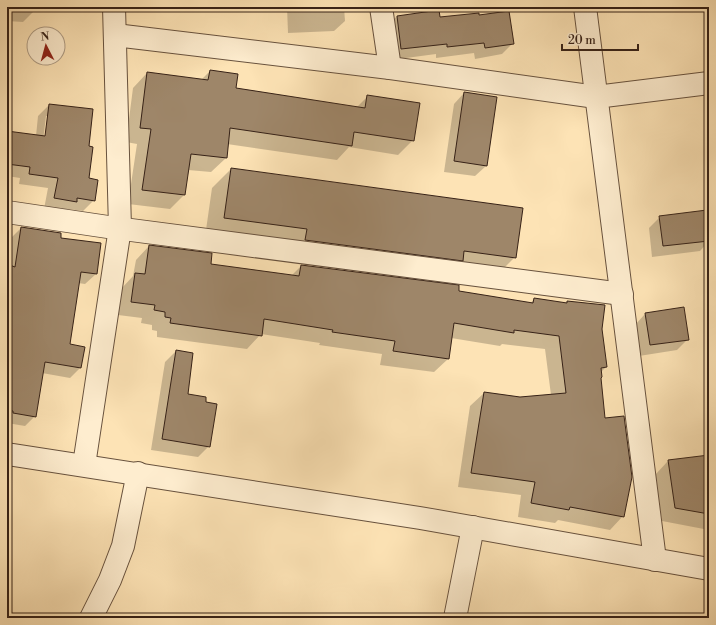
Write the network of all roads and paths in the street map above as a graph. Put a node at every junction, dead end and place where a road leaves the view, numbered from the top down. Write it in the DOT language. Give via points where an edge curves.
graph roads {
  1 [pos="114,7"];
  2 [pos="381,7"];
  3 [pos="585,7"];
  4 [pos="115,35"];
  5 [pos="390,68"];
  6 [pos="709,83"];
  7 [pos="596,97"];
  8 [pos="7,212"];
  9 [pos="120,228"];
  10 [pos="622,294"];
  11 [pos="7,454"];
  12 [pos="84,465"];
  13 [pos="138,473"];
  14 [pos="473,527"];
  15 [pos="655,560"];
  16 [pos="709,569"];
  17 [pos="91,618"];
  18 [pos="456,618"];
  1 -- 4 [label="street"];
  2 -- 5 [label="street"];
  3 -- 7 [label="street"];
  4 -- 5 [label="street"];
  4 -- 9 [label="street"];
  5 -- 7 [label="street"];
  6 -- 7 [label="street"];
  7 -- 10 [label="street"];
  8 -- 9 [label="street"];
  9 -- 10 [label="street"];
  9 -- 12 [label="street"];
  10 -- 15 [label="street"];
  11 -- 12 [label="street"];
  12 -- 13 [label="street"];
  13 -- 14 [label="street"];
  13 -- 17 [label="street" via="123,546"];
  14 -- 15 [label="street"];
  14 -- 18 [label="street"];
  15 -- 16 [label="street"];
}
